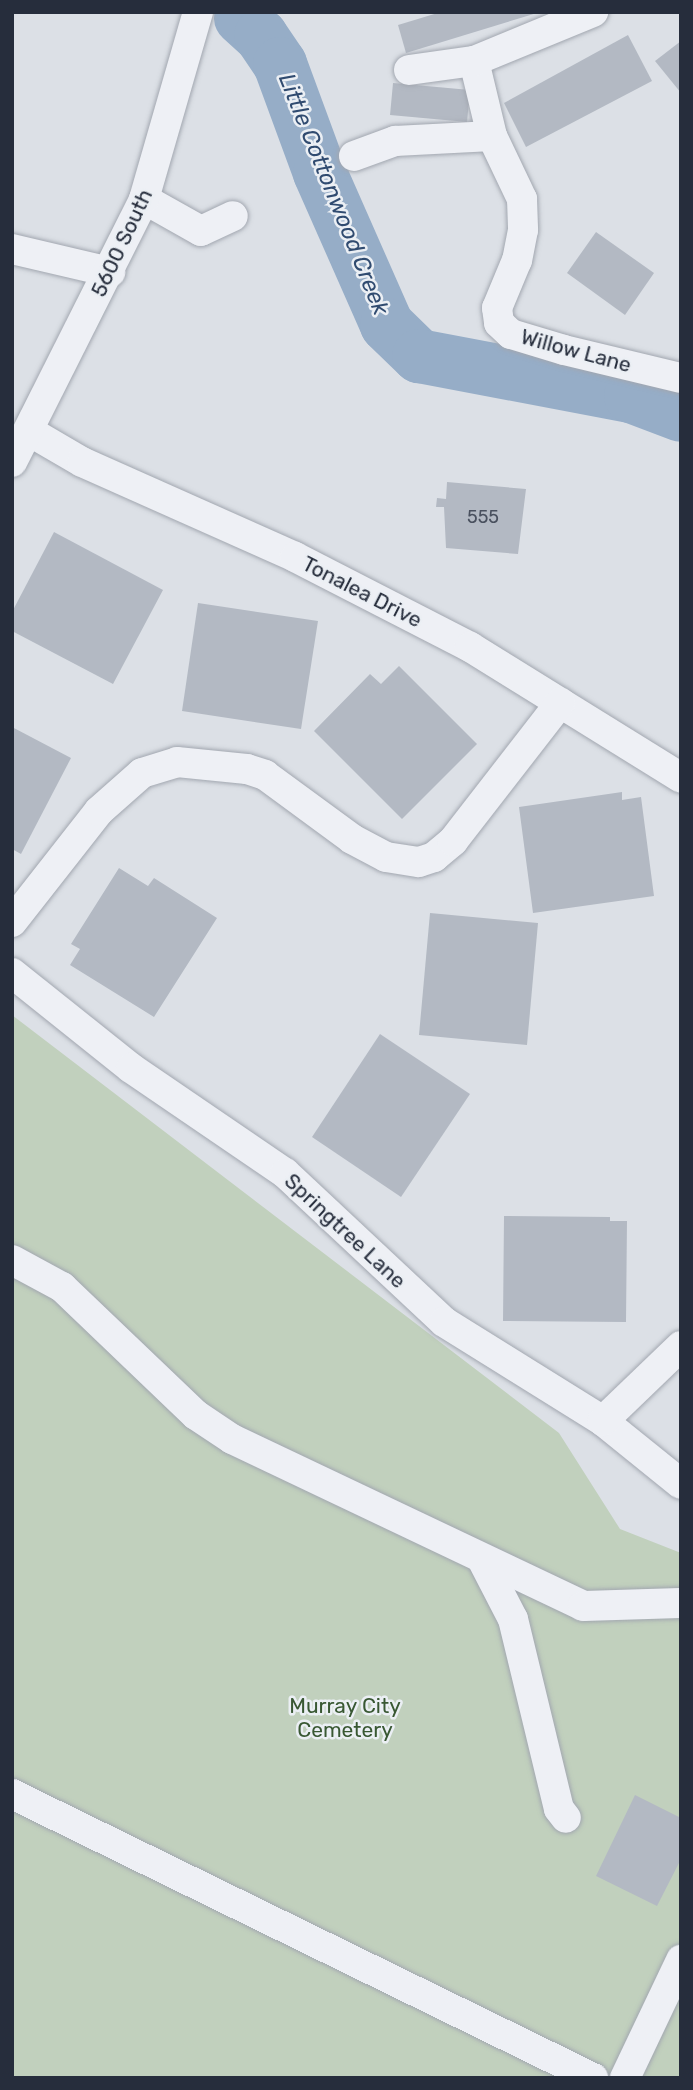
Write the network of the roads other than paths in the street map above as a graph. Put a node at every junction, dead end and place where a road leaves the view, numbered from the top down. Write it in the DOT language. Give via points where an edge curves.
graph roads {
  1 [pos="198,12"];
  2 [pos="593,12"];
  3 [pos="474,61"];
  4 [pos="409,70"];
  5 [pos="492,136"];
  6 [pos="354,156"];
  7 [pos="144,199"];
  8 [pos="233,215"];
  9 [pos="12,249"];
  10 [pos="110,272"];
  11 [pos="681,378"];
  12 [pos="29,431"];
  13 [pos="12,461"];
  14 [pos="560,703"];
  15 [pos="681,778"];
  16 [pos="12,922"];
  17 [pos="12,973"];
  18 [pos="12,1260"];
  19 [pos="681,1346"];
  20 [pos="603,1421"];
  21 [pos="681,1484"];
  22 [pos="483,1561"];
  23 [pos="681,1603"];
  24 [pos="12,1794"];
  25 [pos="566,1818"];
  26 [pos="681,1961"];
  27 [pos="593,2078"];
  28 [pos="625,2078"];
  1 -- 7 [label="street, 5600 South"];
  2 -- 3 [label="street"];
  3 -- 4 [label="street"];
  3 -- 5 [label="street, Willow Lane"];
  5 -- 6 [label="street" via="395,141"];
  5 -- 11 [label="street, Willow Lane" via="522,199 521,240 497,308 499,323 511,334 552,347"];
  7 -- 8 [label="street" via="201,231"];
  7 -- 10 [label="street, 5600 South"];
  9 -- 10 [label="street"];
  10 -- 12 [label="street, 5600 South"];
  12 -- 13 [label="street, 5600 South"];
  12 -- 14 [label="street, Tonalea Drive" via="125,482 295,557 470,647"];
  14 -- 15 [label="street, Tonalea Drive"];
  14 -- 16 [label="street" via="484,802 434,857 404,862 352,839 265,775 193,762 157,766 132,780 99,811"];
  17 -- 20 [label="street, Springtree Lane" via="131,1068 285,1173 444,1322"];
  18 -- 22 [label="street" via="62,1287 210,1426"];
  19 -- 20 [label="street"];
  20 -- 21 [label="street, Springtree Lane"];
  22 -- 23 [label="street" via="583,1606"];
  22 -- 25 [label="street" via="513,1619 559,1809"];
  24 -- 27 [label="street"];
  26 -- 28 [label="street"];
}
